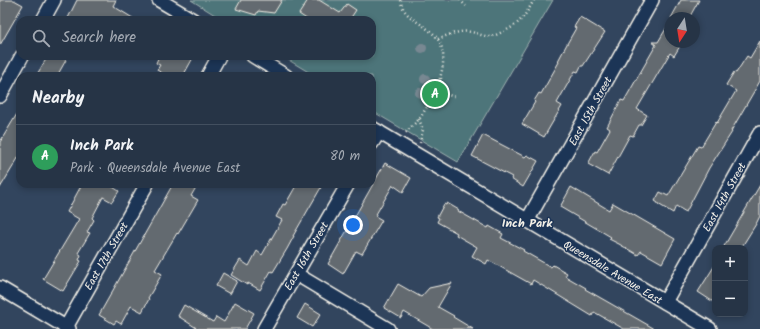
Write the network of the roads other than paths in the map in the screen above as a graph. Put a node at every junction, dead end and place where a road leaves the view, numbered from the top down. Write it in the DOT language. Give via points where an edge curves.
graph roads {
  1 [pos="54,0"];
  2 [pos="159,0"];
  3 [pos="652,0"];
  4 [pos="45,16"];
  5 [pos="186,16"];
  6 [pos="20,60"];
  7 [pos="217,60"];
  8 [pos="260,60"];
  9 [pos="210,72"];
  10 [pos="279,72"];
  11 [pos="0,96"];
  12 [pos="376,131"];
  13 [pos="760,133"];
  14 [pos="145,188"];
  15 [pos="346,188"];
  16 [pos="527,221"];
  17 [pos="296,274"];
  18 [pos="0,288"];
  19 [pos="664,302"];
  20 [pos="67,328"];
  21 [pos="264,329"];
  22 [pos="388,329"];
  23 [pos="710,329"];
  1 -- 4 [label="street"];
  2 -- 5 [label="street"];
  3 -- 16 [label="street, East 15th Street"];
  6 -- 11 [label="street"];
  7 -- 9 [label="street"];
  8 -- 10 [label="street"];
  12 -- 16 [label="street, Queensdale Avenue East"];
  13 -- 19 [label="street, East 14th Street"];
  14 -- 20 [label="street, East 17th Street"];
  15 -- 17 [label="street, East 16th Street"];
  16 -- 19 [label="street, Queensdale Avenue East"];
  17 -- 21 [label="street, East 16th Street"];
  17 -- 22 [label="street"];
  18 -- 20 [label="street"];
  19 -- 23 [label="street, Queensdale Avenue East"];
}
